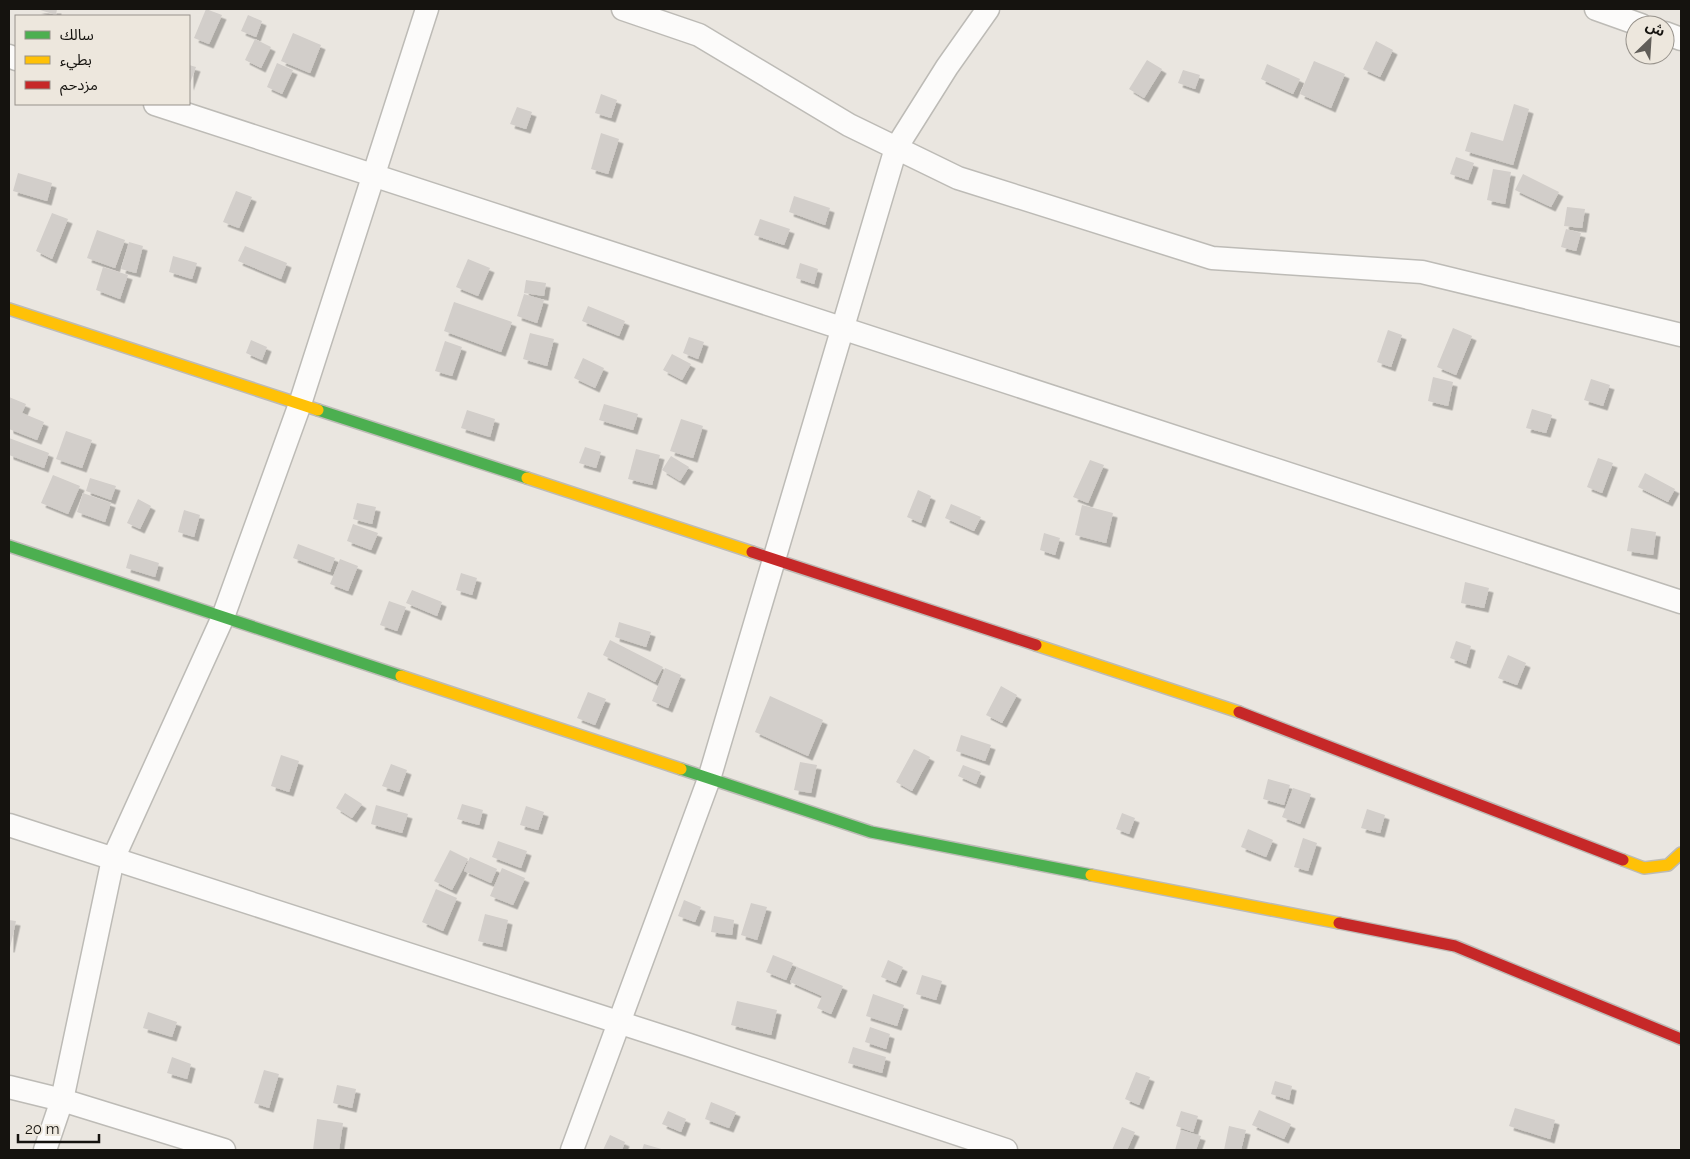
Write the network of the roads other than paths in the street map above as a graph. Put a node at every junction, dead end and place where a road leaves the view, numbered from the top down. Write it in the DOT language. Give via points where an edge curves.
graph roads {
  1 [pos="427,9"];
  2 [pos="623,9"];
  3 [pos="988,9"];
  4 [pos="1596,9"];
  5 [pos="1625,19"];
  6 [pos="158,105"];
  7 [pos="896,148"];
  8 [pos="374,175"];
  9 [pos="9,309"];
  10 [pos="843,328"];
  11 [pos="1681,335"];
  12 [pos="300,404"];
  13 [pos="9,546"];
  14 [pos="774,559"];
  15 [pos="1681,602"];
  16 [pos="223,617"];
  17 [pos="709,779"];
  18 [pos="9,825"];
  19 [pos="1681,853"];
  20 [pos="113,859"];
  21 [pos="618,1022"];
  22 [pos="1681,1039"];
  23 [pos="9,1087"];
  24 [pos="62,1100"];
  25 [pos="45,1150"];
  26 [pos="224,1150"];
  27 [pos="572,1150"];
  28 [pos="1006,1150"];
  1 -- 8 [label="street"];
  2 -- 7 [label="street" via="699,35 849,125"];
  3 -- 7 [label="street"];
  4 -- 5 [label="street"];
  6 -- 8 [label="street"];
  7 -- 10 [label="street"];
  7 -- 11 [label="street" via="958,178 1212,258 1422,272"];
  8 -- 10 [label="street"];
  8 -- 12 [label="street"];
  9 -- 12 [label="main road"];
  10 -- 14 [label="street"];
  10 -- 15 [label="street"];
  12 -- 14 [label="main road"];
  12 -- 16 [label="street"];
  13 -- 16 [label="main road"];
  14 -- 17 [label="street"];
  14 -- 19 [label="main road" via="1222,706 1644,868 1668,865"];
  16 -- 17 [label="main road"];
  16 -- 20 [label="street"];
  17 -- 21 [label="street"];
  17 -- 22 [label="main road" via="871,832 1455,946"];
  18 -- 20 [label="street"];
  20 -- 21 [label="street"];
  20 -- 24 [label="street"];
  21 -- 27 [label="street"];
  21 -- 28 [label="street"];
  23 -- 24 [label="street"];
  24 -- 25 [label="street"];
  24 -- 26 [label="street"];
}
